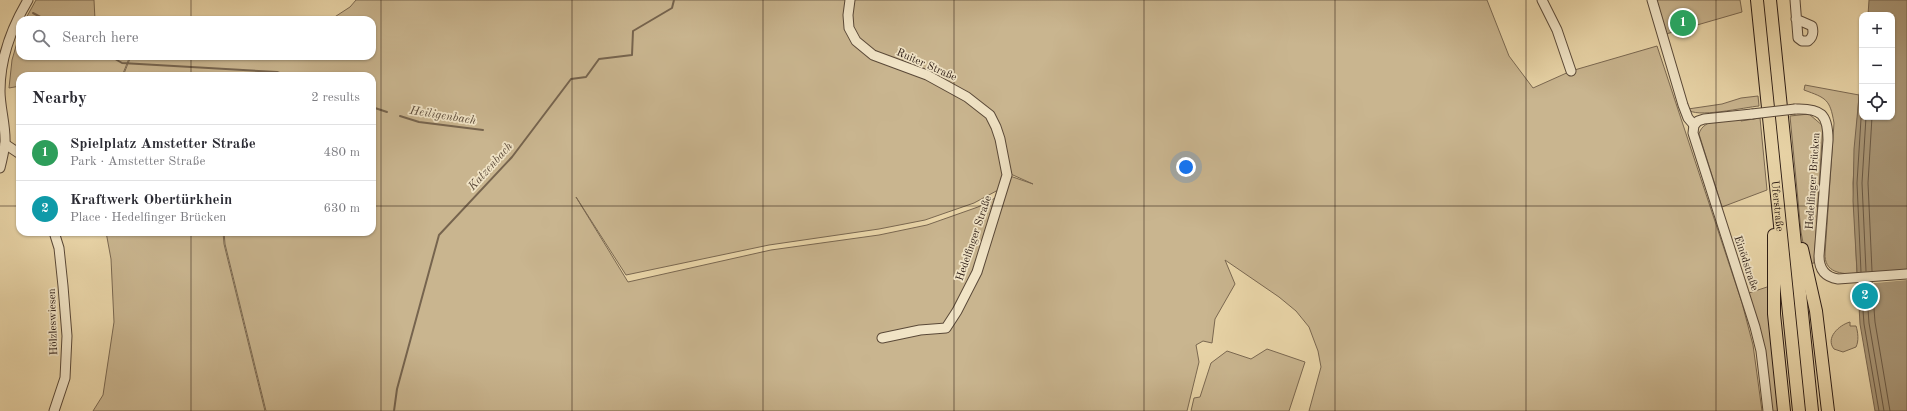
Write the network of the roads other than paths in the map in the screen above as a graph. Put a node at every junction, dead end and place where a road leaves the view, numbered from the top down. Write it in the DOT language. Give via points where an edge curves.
graph roads {
  1 [pos="28,0"];
  2 [pos="850,0"];
  3 [pos="1542,0"];
  4 [pos="1652,0"];
  5 [pos="1757,0"];
  6 [pos="1770,0"];
  7 [pos="1795,0"];
  8 [pos="19,16"];
  9 [pos="1796,19"];
  10 [pos="16,23"];
  11 [pos="1571,71"];
  12 [pos="1694,125"];
  13 [pos="5,144"];
  14 [pos="16,151"];
  15 [pos="0,168"];
  16 [pos="1007,175"];
  17 [pos="1788,186"];
  18 [pos="1778,208"];
  19 [pos="55,236"];
  20 [pos="1907,274"];
  21 [pos="882,338"];
  22 [pos="54,411"];
  23 [pos="1768,411"];
  24 [pos="1784,411"];
  25 [pos="1799,411"];
  26 [pos="1812,411"];
  27 [pos="1828,411"];
  1 -- 8 [label="street"];
  2 -- 16 [label="street, Ruiter Straße" via="849,28 856,41 864,48 873,55 927,75 954,89 987,112 996,127"];
  3 -- 11 [label="street" via="1557,30"];
  4 -- 12 [label="street" via="1683,105"];
  5 -- 18 [label="highway, Uferstraße"];
  6 -- 17 [label="highway, Uferstraße"];
  7 -- 9 [label="street"];
  10 -- 13 [label="street" via="7,45 1,75"];
  12 -- 20 [label="street, Hedelfinger Brücken, bridge" via="1704,119 1795,109 1820,112 1827,122 1828,140 1819,264 1823,272 1829,276 1848,279"];
  12 -- 23 [label="street, Einödstraße" via="1693,133 1755,327 1761,351"];
  13 -- 14 [label="street"];
  13 -- 15 [label="street"];
  16 -- 21 [label="street, Hedelfinger Straße" via="977,272 946,328 920,330"];
  17 -- 26 [label="highway, Uferstraße"];
  17 -- 27 [label="highway" via="1796,203 1802,249 1815,306"];
  18 -- 24 [label="highway" via="1774,225 1774,303"];
  18 -- 25 [label="highway, Uferstraße"];
  19 -- 22 [label="street, Hölzleswiesen" via="59,248 67,336 65,378"];
}
